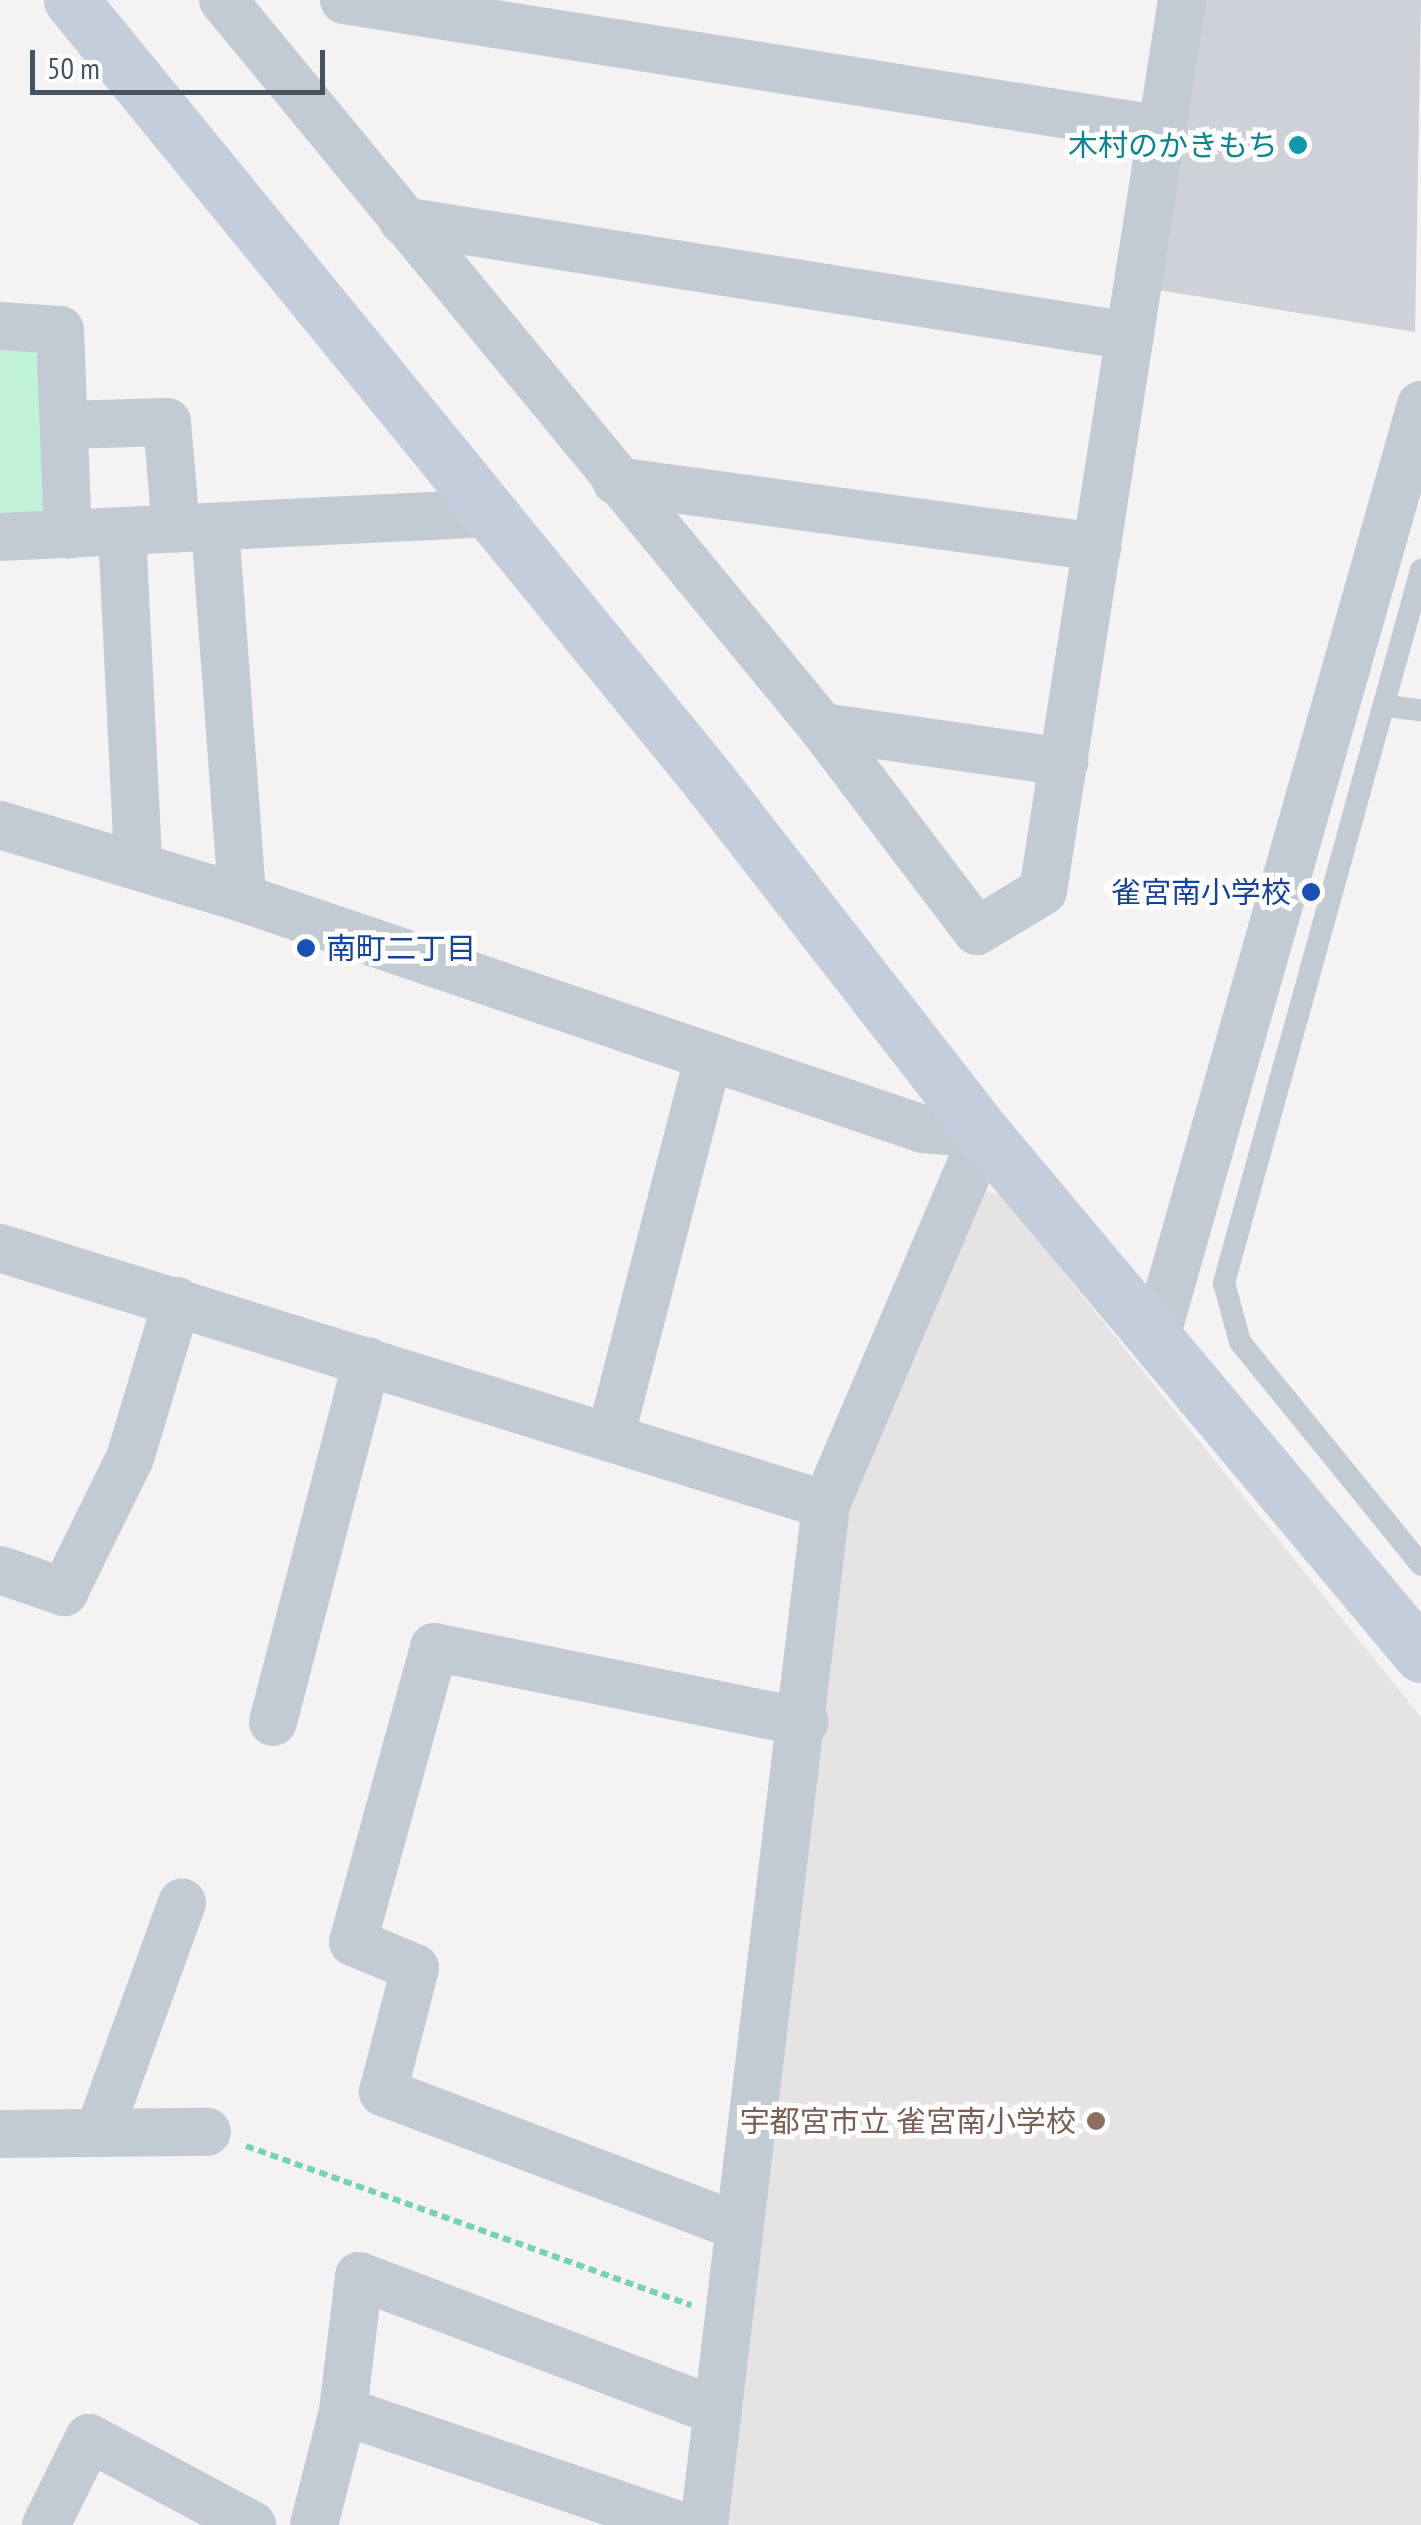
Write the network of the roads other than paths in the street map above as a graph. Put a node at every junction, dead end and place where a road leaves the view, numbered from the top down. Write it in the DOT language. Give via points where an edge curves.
graph roads {
  1 [pos="71,0"];
  2 [pos="223,0"];
  3 [pos="344,0"];
  4 [pos="1182,0"];
  5 [pos="1162,130"];
  6 [pos="404,221"];
  7 [pos="0,326"];
  8 [pos="1130,336"];
  9 [pos="1421,405"];
  10 [pos="64,425"];
  11 [pos="616,481"];
  12 [pos="487,513"];
  13 [pos="195,528"];
  14 [pos="122,532"];
  15 [pos="68,535"];
  16 [pos="0,537"];
  17 [pos="1096,548"];
  18 [pos="1421,570"];
  19 [pos="1386,706"];
  20 [pos="1421,710"];
  21 [pos="822,727"];
  22 [pos="1064,762"];
  23 [pos="0,826"];
  24 [pos="138,865"];
  25 [pos="242,898"];
  26 [pos="708,1060"];
  27 [pos="984,1134"];
  28 [pos="0,1248"];
  29 [pos="177,1302"];
  30 [pos="1156,1338"];
  31 [pos="367,1361"];
  32 [pos="610,1438"];
  33 [pos="826,1505"];
  34 [pos="1421,1565"];
  35 [pos="0,1570"];
  36 [pos="1421,1655"];
  37 [pos="273,1722"];
  38 [pos="804,1722"];
  39 [pos="182,1903"];
  40 [pos="99,2132"];
  41 [pos="207,2132"];
  42 [pos="0,2134"];
  43 [pos="740,2226"];
  44 [pos="342,2410"];
  45 [pos="718,2412"];
  46 [pos="46,2525"];
  47 [pos="252,2525"];
  48 [pos="314,2525"];
  49 [pos="678,2525"];
  50 [pos="704,2525"];
  1 -- 12 [label="street"];
  2 -- 6 [label="street"];
  3 -- 5 [label="street"];
  4 -- 5 [label="street"];
  5 -- 8 [label="street"];
  6 -- 8 [label="street"];
  6 -- 11 [label="street"];
  7 -- 10 [label="street" via="60,330"];
  8 -- 17 [label="street"];
  9 -- 30 [label="street"];
  10 -- 13 [label="street" via="167,422"];
  10 -- 15 [label="street"];
  11 -- 17 [label="street"];
  11 -- 21 [label="street"];
  12 -- 13 [label="street"];
  12 -- 27 [label="street" via="709,781"];
  13 -- 14 [label="street"];
  13 -- 25 [label="street"];
  14 -- 15 [label="street"];
  14 -- 24 [label="street"];
  15 -- 16 [label="street"];
  17 -- 22 [label="street"];
  18 -- 19 [label="lane"];
  19 -- 20 [label="lane"];
  19 -- 34 [label="lane" via="1224,1283 1240,1342"];
  21 -- 22 [label="street"];
  21 -- 22 [label="street" via="977,931 1043,891"];
  23 -- 24 [label="street"];
  24 -- 25 [label="street"];
  25 -- 26 [label="street"];
  26 -- 27 [label="street" via="923,1129"];
  26 -- 32 [label="street"];
  27 -- 30 [label="street"];
  27 -- 33 [label="street"];
  28 -- 29 [label="street"];
  29 -- 31 [label="street"];
  29 -- 35 [label="street" via="130,1458 64,1592"];
  30 -- 36 [label="street"];
  31 -- 32 [label="street"];
  31 -- 37 [label="street"];
  32 -- 33 [label="street"];
  33 -- 38 [label="street"];
  38 -- 43 [label="street"];
  38 -- 43 [label="street" via="434,1646 353,1942 415,1968 383,2092"];
  39 -- 40 [label="street"];
  40 -- 41 [label="street"];
  40 -- 42 [label="street"];
  43 -- 45 [label="street"];
  44 -- 45 [label="street" via="359,2276"];
  44 -- 48 [label="street"];
  44 -- 49 [label="street"];
  45 -- 50 [label="street"];
  46 -- 47 [label="street" via="90,2438"];
}
